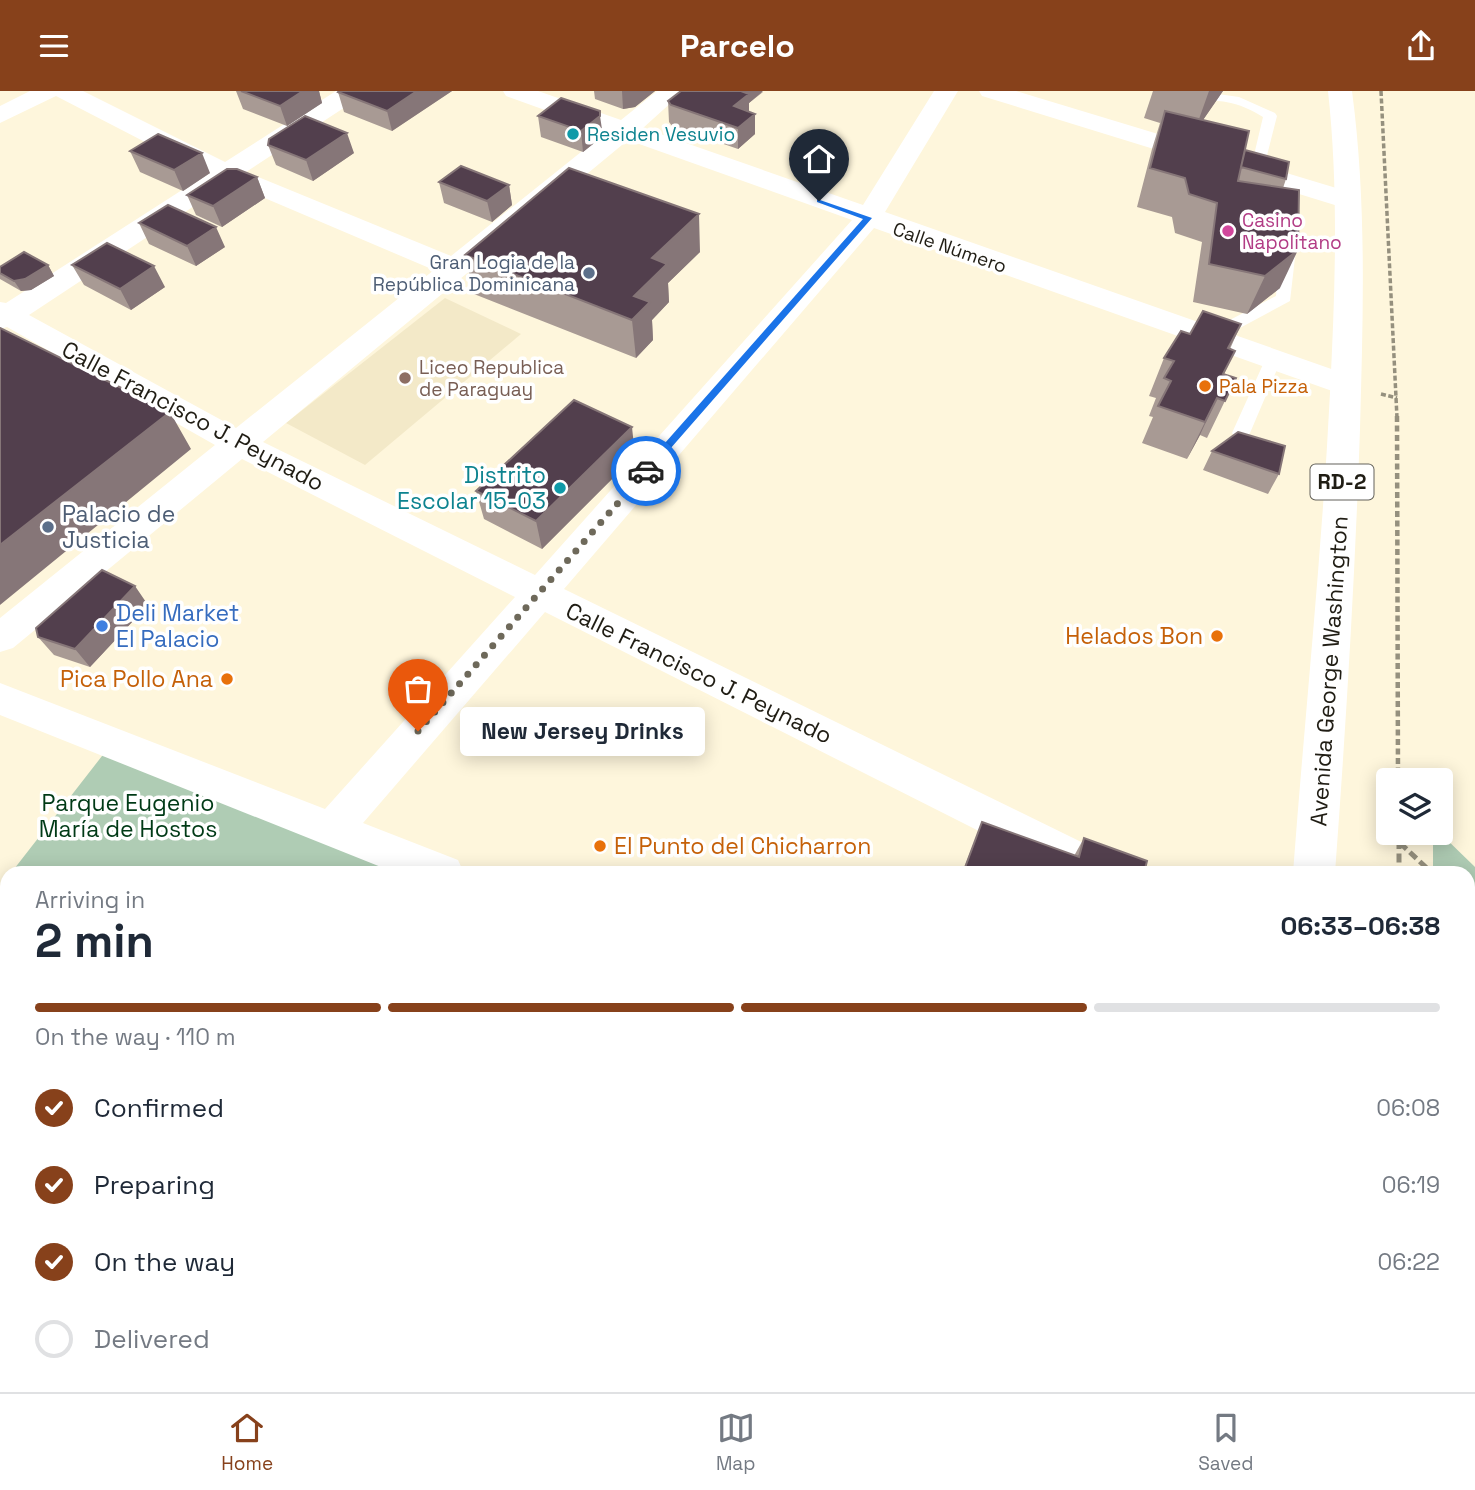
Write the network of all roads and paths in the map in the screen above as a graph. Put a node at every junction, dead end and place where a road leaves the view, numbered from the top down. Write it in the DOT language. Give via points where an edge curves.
graph roads {
  1 [pos="48,91"];
  2 [pos="64,91"];
  3 [pos="353,91"];
  4 [pos="515,91"];
  5 [pos="672,91"];
  6 [pos="946,91"];
  7 [pos="991,91"];
  8 [pos="1340,91"];
  9 [pos="1381,91"];
  10 [pos="1180,110"];
  11 [pos="0,116"];
  12 [pos="624,131"];
  13 [pos="1256,172"];
  14 [pos="226,173"];
  15 [pos="1347,200"];
  16 [pos="868,218"];
  17 [pos="1289,230"];
  18 [pos="454,268"];
  19 [pos="3,316"];
  20 [pos="1223,342"];
  21 [pos="1273,360"];
  22 [pos="1346,385"];
  23 [pos="1241,433"];
  24 [pos="241,443"];
  25 [pos="539,593"];
  26 [pos="0,638"];
  27 [pos="0,699"];
  28 [pos="1398,768"];
  29 [pos="332,830"];
  30 [pos="1400,845"];
  31 [pos="1402,845"];
  32 [pos="425,866"];
  33 [pos="1089,866"];
  34 [pos="1315,866"];
  35 [pos="1399,866"];
  36 [pos="1425,866"];
  1 -- 11 [label="street"];
  2 -- 14 [label="street"];
  3 -- 14 [label="street"];
  4 -- 12 [label="street, Calle Número"];
  5 -- 12 [label="street"];
  6 -- 16 [label="street"];
  7 -- 13 [label="street" via="1155,135"];
  8 -- 15 [label="street, Avenida George Washington / RD-2"];
  9 -- 28 [label="path" via="1397,398"];
  10 -- 13 [label="lane" via="1201,94 1214,94 1270,116"];
  12 -- 16 [label="street, Calle Número"];
  12 -- 18 [label="street"];
  13 -- 15 [label="street" via="1293,194"];
  14 -- 18 [label="street"];
  14 -- 19 [label="street"];
  15 -- 22 [label="street, Avenida George Washington / RD-2"];
  16 -- 20 [label="street, Calle Número"];
  16 -- 25 [label="street"];
  17 -- 20 [label="lane" via="1284,298 1232,326"];
  18 -- 24 [label="street"];
  19 -- 24 [label="street, Calle Francisco J. Peynado"];
  20 -- 21 [label="street, Calle Número"];
  21 -- 22 [label="street, Calle Número"];
  21 -- 23 [label="lane"];
  22 -- 34 [label="street, Avenida George Washington / RD-2"];
  24 -- 25 [label="street, Calle Francisco J. Peynado"];
  24 -- 26 [label="street"];
  25 -- 29 [label="street"];
  25 -- 33 [label="street, Calle Francisco J. Peynado"];
  27 -- 29 [label="street"];
  29 -- 32 [label="street"];
  30 -- 35 [label="path"];
  31 -- 36 [label="path"];
}
